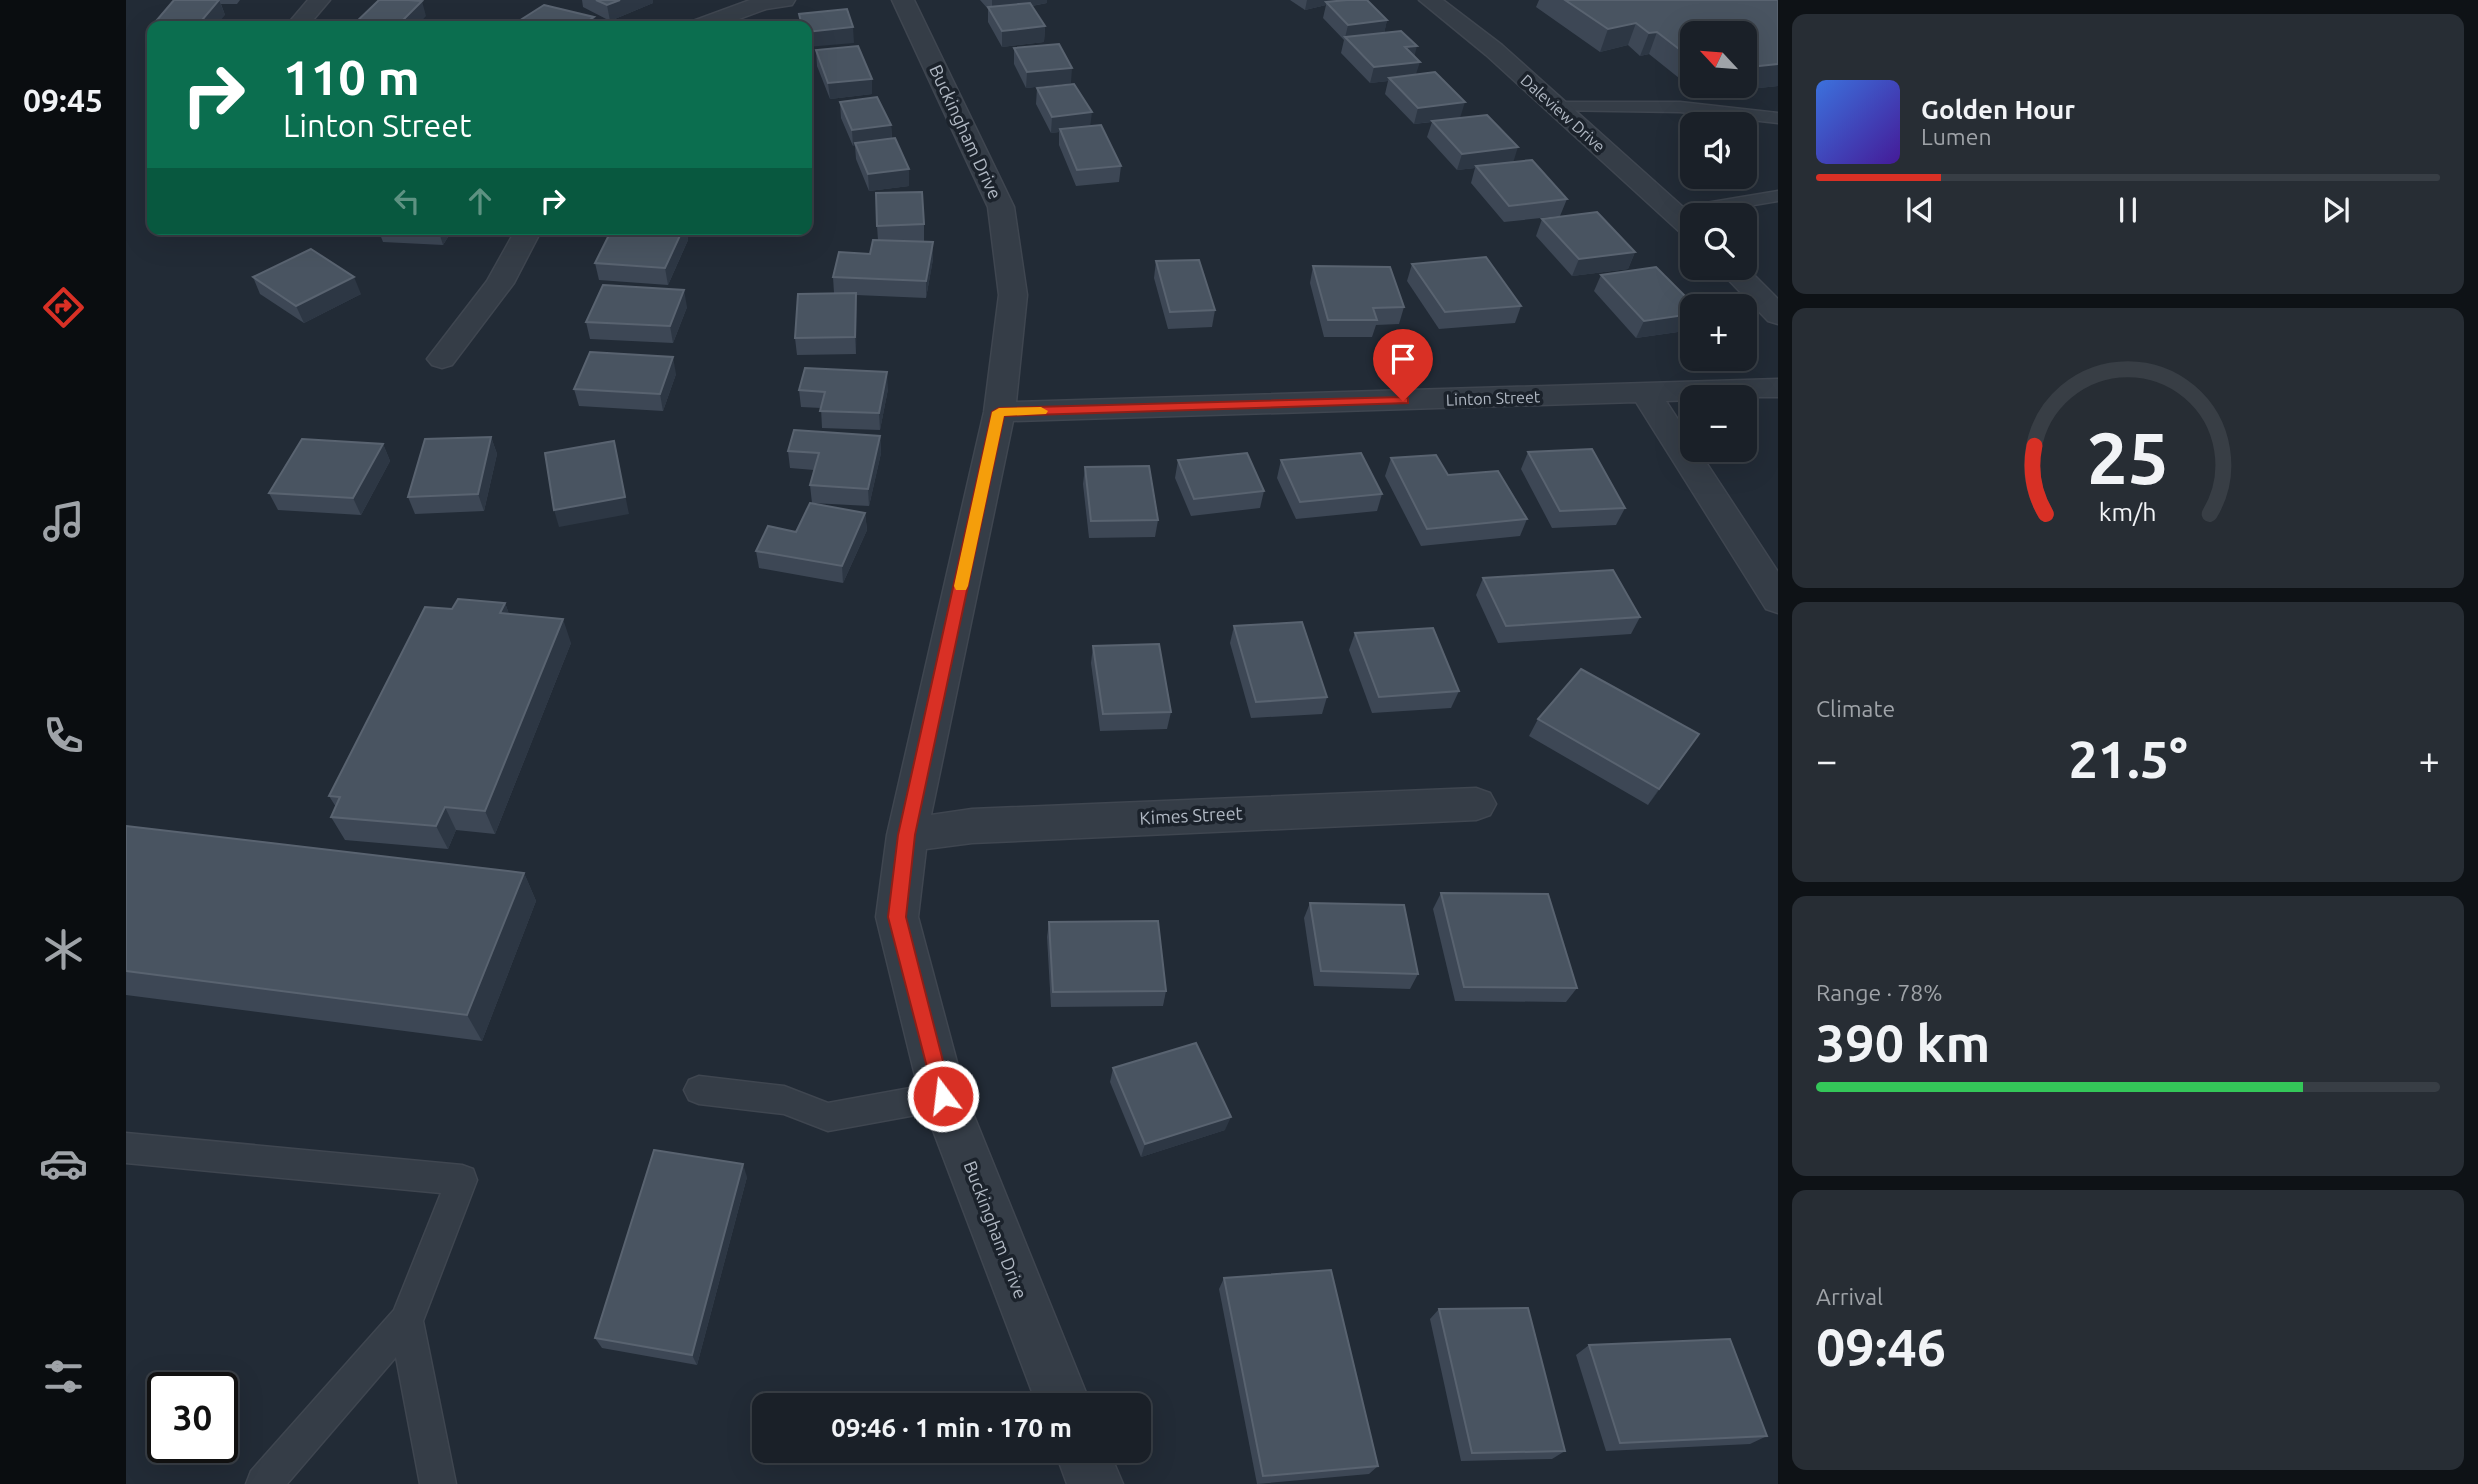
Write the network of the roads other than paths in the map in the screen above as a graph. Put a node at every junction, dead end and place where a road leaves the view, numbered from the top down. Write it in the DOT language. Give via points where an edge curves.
graph roads {
  1 [pos="319,0"];
  2 [pos="784,0"];
  3 [pos="903,0"];
  4 [pos="1430,0"];
  5 [pos="301,21"];
  6 [pos="714,21"];
  7 [pos="1555,107"];
  8 [pos="1778,118"];
  9 [pos="1778,196"];
  10 [pos="1752,203"];
  11 [pos="1680,217"];
  12 [pos="526,235"];
  13 [pos="1743,280"];
  14 [pos="1778,315"];
  15 [pos="442,359"];
  16 [pos="1778,388"];
  17 [pos="1646,394"];
  18 [pos="999,412"];
  19 [pos="1778,600"];
  20 [pos="1476,804"];
  21 [pos="907,835"];
  22 [pos="699,1090"];
  23 [pos="943,1096"];
  24 [pos="126,1148"];
  25 [pos="406,1321"];
  26 [pos="1059,1393"];
  27 [pos="1087,1463"];
  28 [pos="264,1484"];
  29 [pos="438,1484"];
  30 [pos="1095,1484"];
  1 -- 5 [label="street"];
  2 -- 6 [label="street"];
  3 -- 18 [label="street, Buckingham Drive" via="1001,207 1013,295"];
  4 -- 7 [label="street, Daleview Drive" via="1494,50"];
  7 -- 8 [label="lane" via="1680,107"];
  7 -- 11 [label="street, Daleview Drive"];
  9 -- 10 [label="lane"];
  12 -- 15 [label="street" via="500,283"];
  13 -- 14 [label="street"];
  16 -- 17 [label="street, Linton Street"];
  17 -- 18 [label="street, Linton Street"];
  17 -- 19 [label="street"];
  18 -- 21 [label="street, Buckingham Drive"];
  20 -- 21 [label="street, Kimes Street" via="972,826"];
  21 -- 23 [label="street, Buckingham Drive" via="897,917"];
  22 -- 23 [label="lane" via="784,1100 828,1117"];
  23 -- 26 [label="street, Buckingham Drive"];
  24 -- 25 [label="lane" via="462,1180"];
  25 -- 28 [label="lane"];
  25 -- 29 [label="lane"];
  27 -- 30 [label="street"];
}
